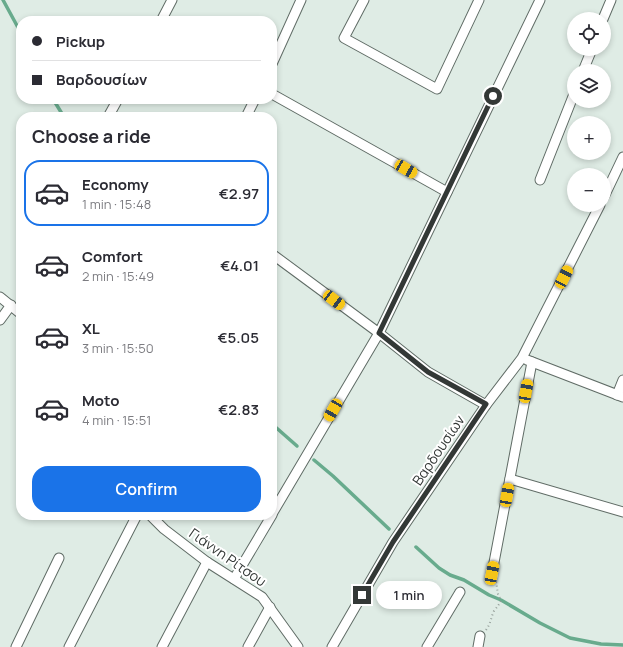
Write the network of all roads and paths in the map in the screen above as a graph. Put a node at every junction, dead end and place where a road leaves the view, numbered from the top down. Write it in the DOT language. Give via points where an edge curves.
graph roads {
  1 [pos="172,0"];
  2 [pos="301,0"];
  3 [pos="364,0"];
  4 [pos="479,0"];
  5 [pos="540,0"];
  6 [pos="611,0"];
  7 [pos="606,12"];
  8 [pos="164,16"];
  9 [pos="277,53"];
  10 [pos="277,97"];
  11 [pos="568,108"];
  12 [pos="623,158"];
  13 [pos="540,180"];
  14 [pos="611,183"];
  15 [pos="447,192"];
  16 [pos="596,212"];
  17 [pos="277,258"];
  18 [pos="0,297"];
  19 [pos="11,305"];
  20 [pos="16,310"];
  21 [pos="0,320"];
  22 [pos="379,333"];
  23 [pos="522,358"];
  24 [pos="532,362"];
  25 [pos="623,380"];
  26 [pos="620,396"];
  27 [pos="486,404"];
  28 [pos="510,479"];
  29 [pos="277,506"];
  30 [pos="623,512"];
  31 [pos="134,520"];
  32 [pos="155,520"];
  33 [pos="269,520"];
  34 [pos="59,558"];
  35 [pos="207,562"];
  36 [pos="492,573"];
  37 [pos="234,579"];
  38 [pos="460,592"];
  39 [pos="270,607"];
  40 [pos="480,636"];
  41 [pos="16,647"];
  42 [pos="69,647"];
  43 [pos="162,647"];
  44 [pos="248,647"];
  45 [pos="298,647"];
  46 [pos="332,647"];
  47 [pos="427,647"];
  48 [pos="478,647"];
  1 -- 8 [label="street"];
  2 -- 9 [label="street"];
  3 -- 4 [label="street" via="344,38 437,89"];
  5 -- 15 [label="street"];
  6 -- 7 [label="street"];
  10 -- 15 [label="street"];
  11 -- 13 [label="street"];
  12 -- 14 [label="street"];
  15 -- 22 [label="street"];
  16 -- 23 [label="street, Βαρδουσίων"];
  17 -- 22 [label="street"];
  18 -- 19 [label="street"];
  19 -- 20 [label="street"];
  19 -- 21 [label="street"];
  22 -- 27 [label="street" via="428,372"];
  22 -- 29 [label="street"];
  23 -- 24 [label="street"];
  23 -- 27 [label="street, Βαρδουσίων"];
  24 -- 26 [label="street"];
  24 -- 28 [label="street"];
  25 -- 26 [label="street"];
  27 -- 46 [label="street, Βαρδουσίων" via="393,542"];
  28 -- 30 [label="street"];
  28 -- 36 [label="street"];
  31 -- 42 [label="street"];
  32 -- 35 [label="street, Γιάννη Ρίτσου"];
  33 -- 37 [label="street"];
  34 -- 41 [label="street"];
  35 -- 37 [label="street, Γιάννη Ρίτσου"];
  35 -- 43 [label="street"];
  36 -- 40 [label="path" via="501,600 493,612 488,628"];
  37 -- 39 [label="street, Γιάννη Ρίτσου" via="262,597"];
  38 -- 47 [label="street"];
  39 -- 44 [label="street"];
  39 -- 45 [label="street, Γιάννη Ρίτσου"];
  40 -- 48 [label="street"];
}
